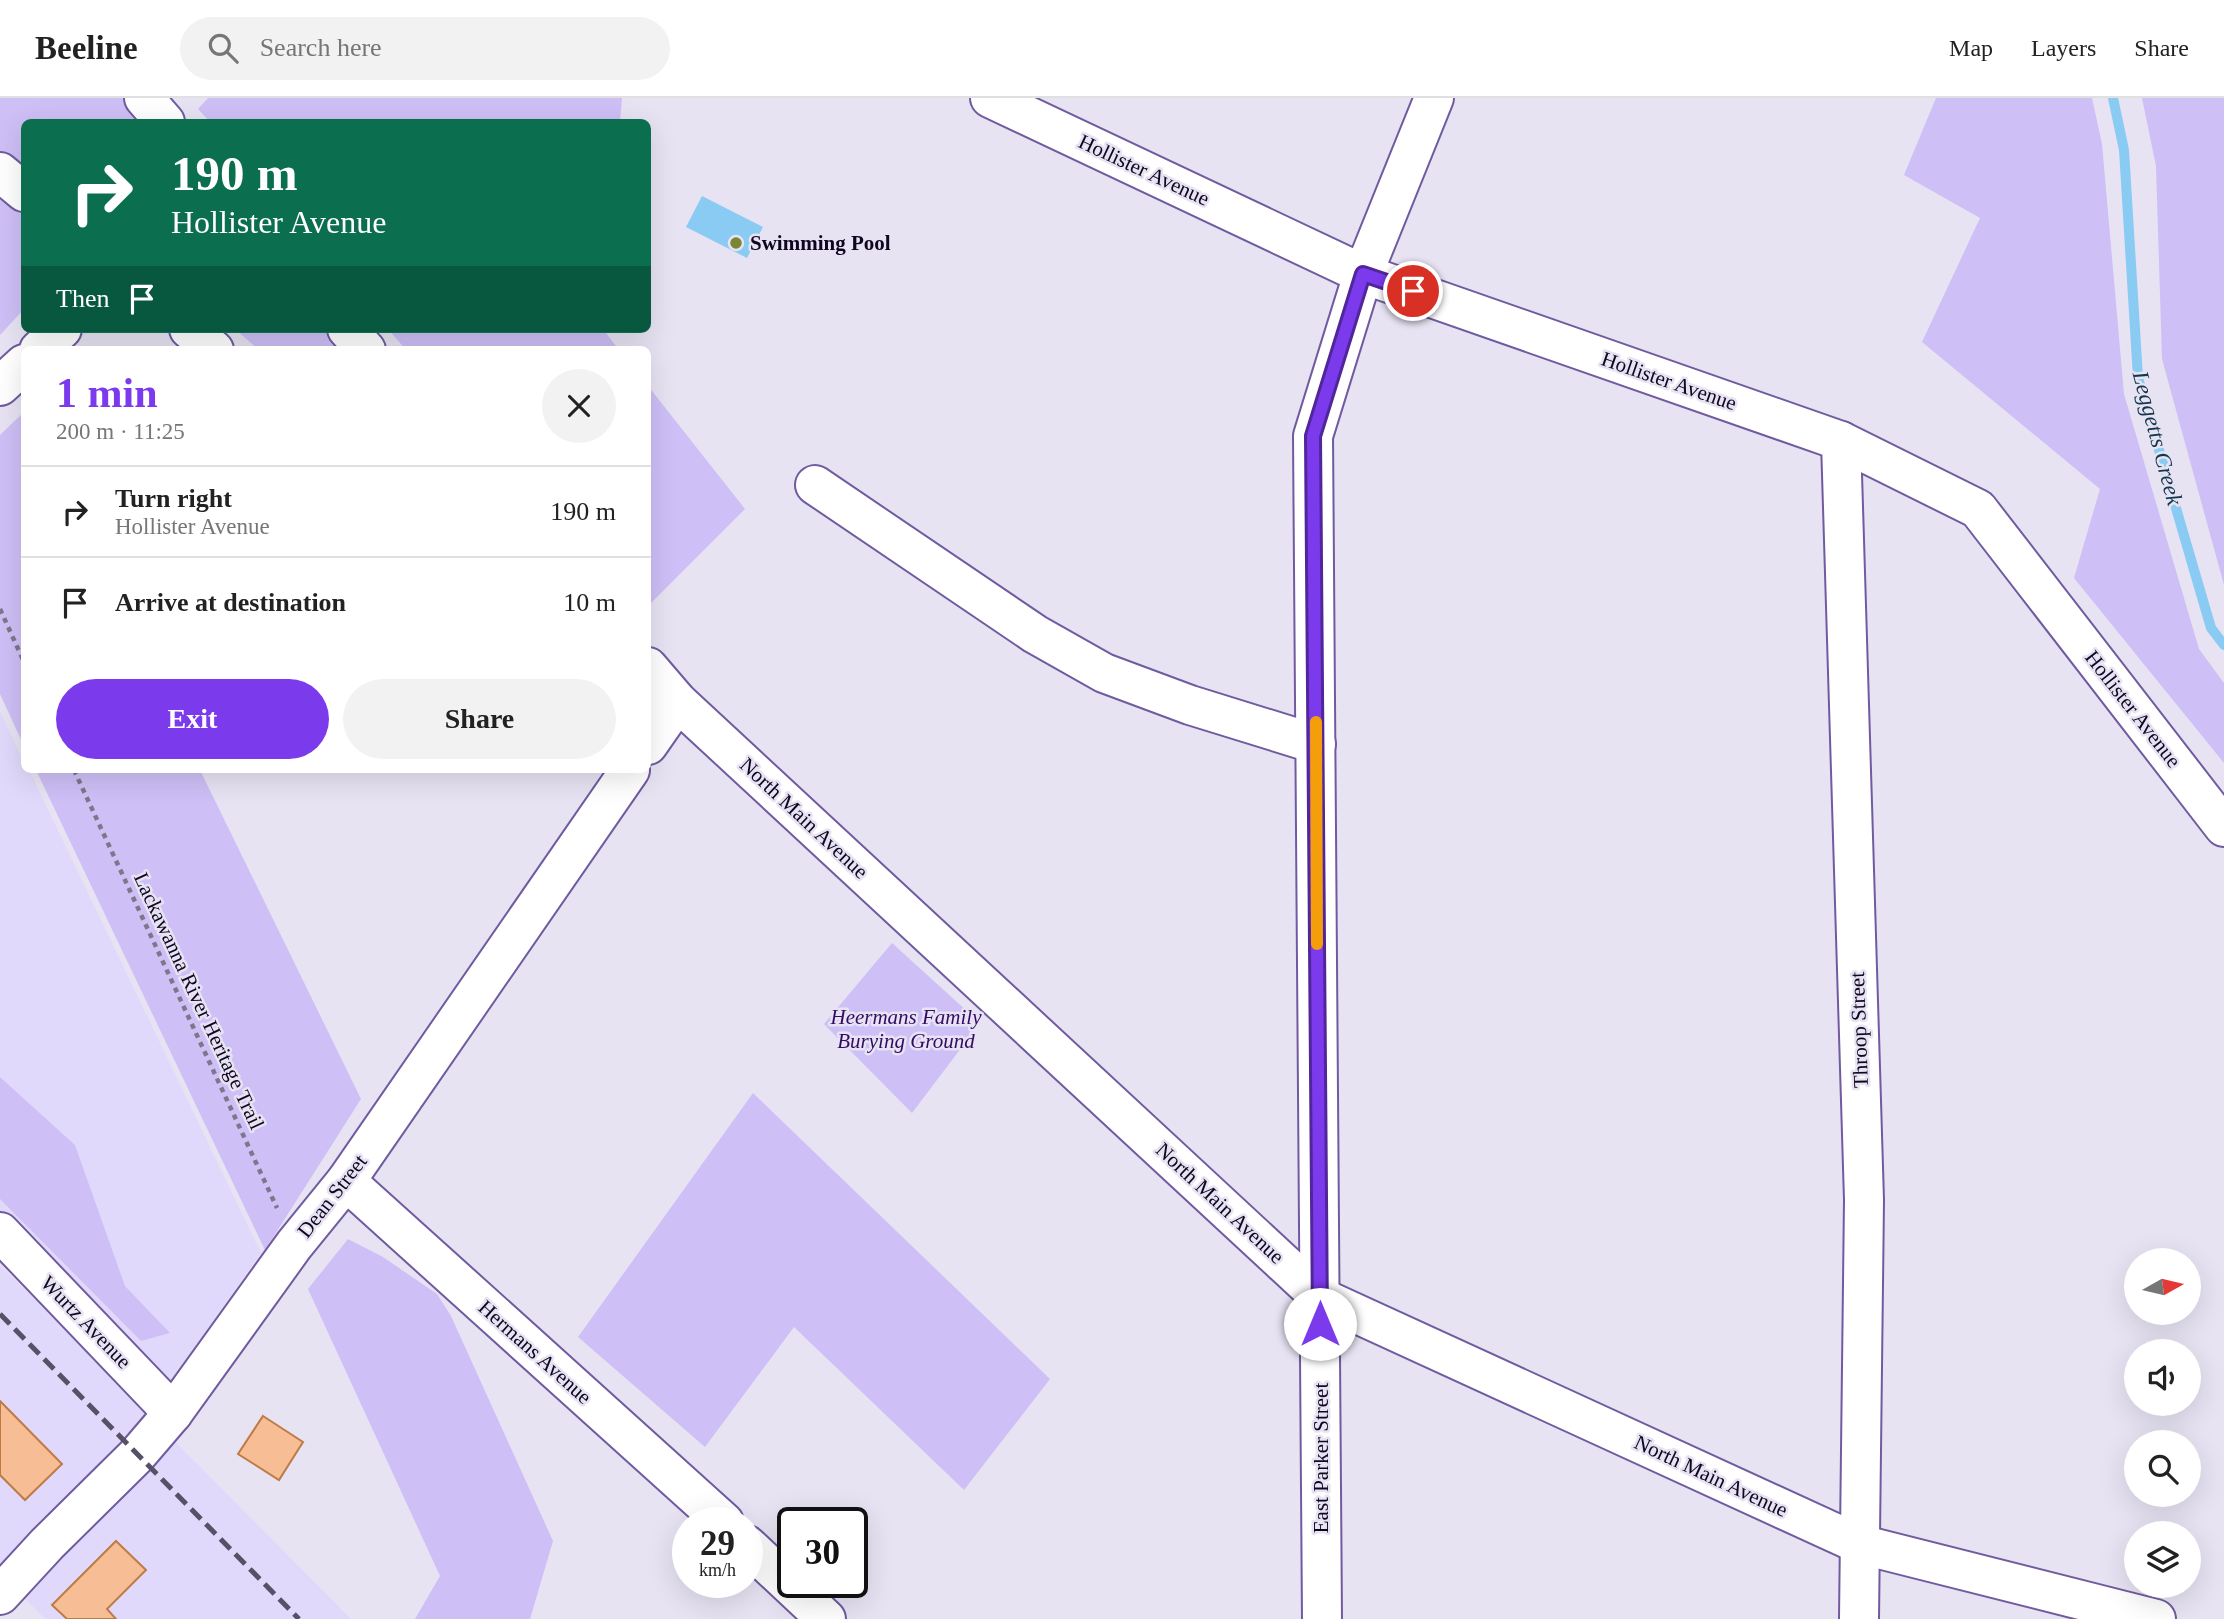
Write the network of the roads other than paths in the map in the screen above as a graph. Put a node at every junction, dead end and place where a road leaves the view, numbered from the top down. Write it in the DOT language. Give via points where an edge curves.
graph roads {
  1 [pos="144,98"];
  2 [pos="990,98"];
  3 [pos="1434,98"];
  4 [pos="162,119"];
  5 [pos="0,172"];
  6 [pos="21,190"];
  7 [pos="1363,274"];
  8 [pos="58,333"];
  9 [pos="193,333"];
  10 [pos="351,333"];
  11 [pos="43,346"];
  12 [pos="209,346"];
  13 [pos="362,346"];
  14 [pos="21,366"];
  15 [pos="0,386"];
  16 [pos="1841,441"];
  17 [pos="815,485"];
  18 [pos="651,672"];
  19 [pos="663,694"];
  20 [pos="651,735"];
  21 [pos="1316,744"];
  22 [pos="628,773"];
  23 [pos="2224,827"];
  24 [pos="346,1181"];
  25 [pos="0,1231"];
  26 [pos="1320,1297"];
  27 [pos="173,1413"];
  28 [pos="707,1507"];
  29 [pos="1859,1544"];
  30 [pos="763,1560"];
  31 [pos="0,1595"];
  32 [pos="0,1611"];
  33 [pos="7,1619"];
  34 [pos="826,1619"];
  35 [pos="1322,1619"];
  36 [pos="1859,1619"];
  37 [pos="2156,1619"];
  1 -- 4 [label="street"];
  2 -- 7 [label="street, Hollister Avenue"];
  3 -- 7 [label="street, East Parker Street"];
  5 -- 6 [label="street"];
  7 -- 16 [label="street, Hollister Avenue"];
  7 -- 21 [label="street, East Parker Street" via="1313,436"];
  8 -- 11 [label="street"];
  9 -- 12 [label="street"];
  10 -- 13 [label="street"];
  14 -- 15 [label="street"];
  16 -- 23 [label="street, Hollister Avenue" via="1978,509"];
  16 -- 29 [label="street, Throop Street" via="1864,1200"];
  17 -- 21 [label="street" via="1035,634 1104,673"];
  18 -- 19 [label="street, North Main Avenue"];
  19 -- 20 [label="street"];
  19 -- 26 [label="street, North Main Avenue"];
  21 -- 26 [label="street, East Parker Street"];
  22 -- 24 [label="street, Dean Street"];
  24 -- 27 [label="street, Dean Street"];
  24 -- 28 [label="street, Hermans Avenue"];
  25 -- 27 [label="street, Wurtz Avenue"];
  26 -- 29 [label="street, North Main Avenue"];
  26 -- 35 [label="street, East Parker Street"];
  27 -- 31 [label="street, Dean Street" via="138,1455"];
  29 -- 36 [label="street, Throop Street"];
  29 -- 37 [label="street, North Main Avenue"];
  30 -- 34 [label="street"];
  32 -- 33 [label="street"];
}
